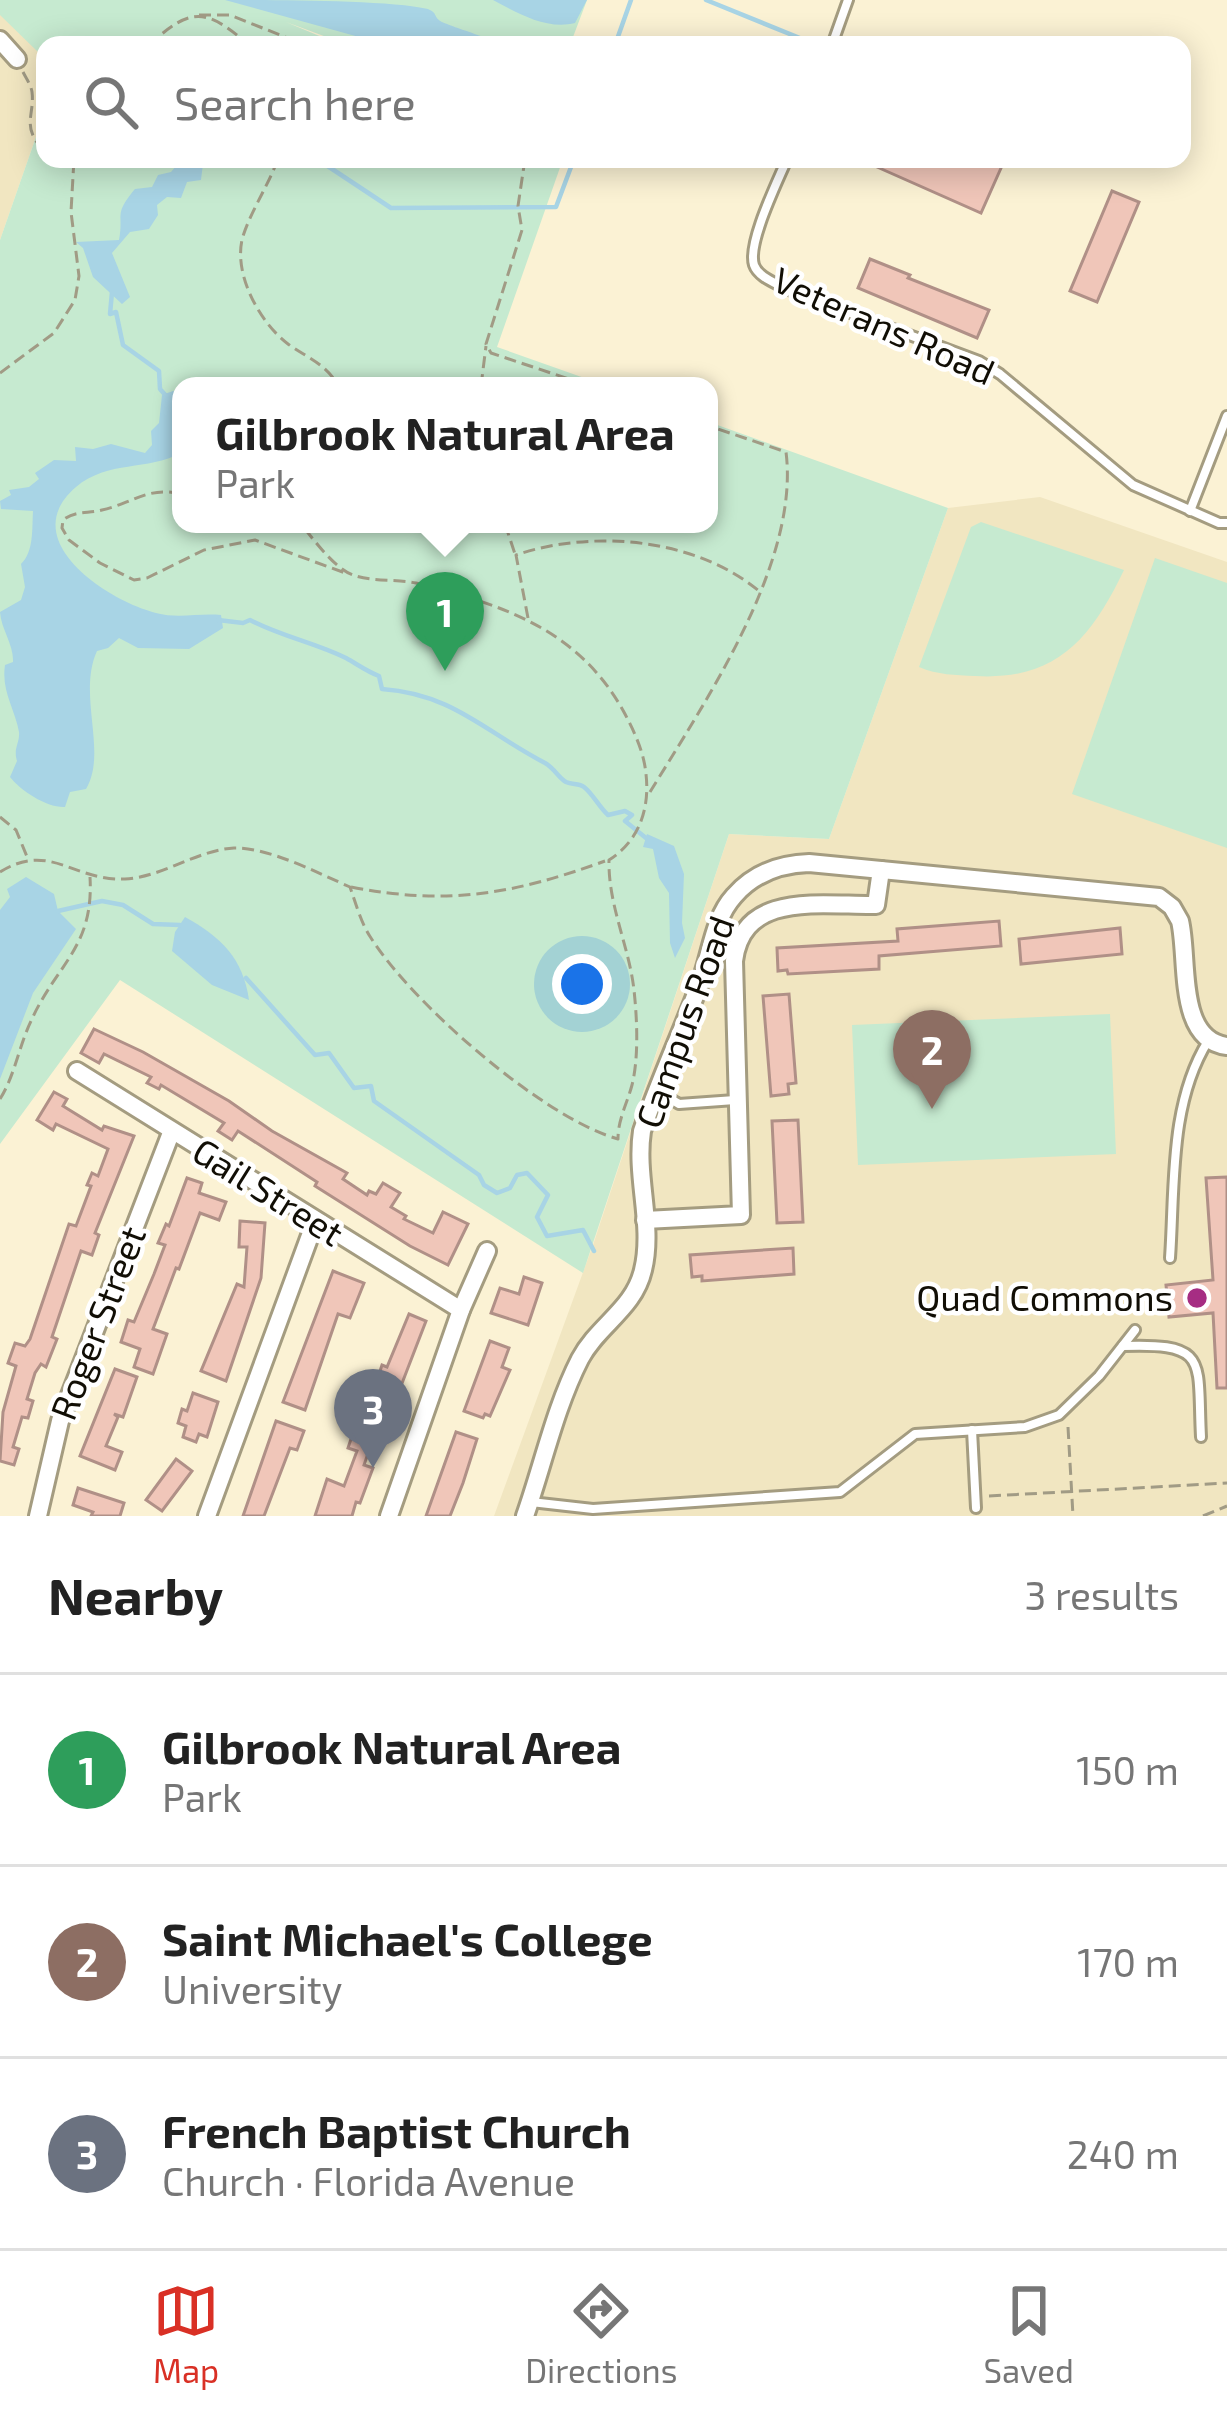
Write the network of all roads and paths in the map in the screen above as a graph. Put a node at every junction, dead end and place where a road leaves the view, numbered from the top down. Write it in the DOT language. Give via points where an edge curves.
graph roads {
  1 [pos="848,0"];
  2 [pos="197,14"];
  3 [pos="158,36"];
  4 [pos="238,36"];
  5 [pos="282,36"];
  6 [pos="835,36"];
  7 [pos="0,40"];
  8 [pos="17,59"];
  9 [pos="36,140"];
  10 [pos="73,168"];
  11 [pos="274,168"];
  12 [pos="524,168"];
  13 [pos="784,168"];
  14 [pos="486,344"];
  15 [pos="0,373"];
  16 [pos="334,377"];
  17 [pos="482,377"];
  18 [pos="563,377"];
  19 [pos="1227,416"];
  20 [pos="718,429"];
  21 [pos="172,493"];
  22 [pos="1190,511"];
  23 [pos="1227,523"];
  24 [pos="310,533"];
  25 [pos="508,533"];
  26 [pos="516,555"];
  27 [pos="350,575"];
  28 [pos="760,592"];
  29 [pos="528,620"];
  30 [pos="649,794"];
  31 [pos="0,817"];
  32 [pos="28,859"];
  33 [pos="609,860"];
  34 [pos="881,870"];
  35 [pos="0,872"];
  36 [pos="90,877"];
  37 [pos="350,887"];
  38 [pos="1208,1040"];
  39 [pos="1227,1046"];
  40 [pos="77,1071"];
  41 [pos="658,1092"];
  42 [pos="0,1099"];
  43 [pos="735,1100"];
  44 [pos="171,1133"];
  45 [pos="645,1220"];
  46 [pos="315,1222"];
  47 [pos="487,1251"];
  48 [pos="1170,1258"];
  49 [pos="461,1310"];
  50 [pos="1135,1330"];
  51 [pos="1122,1346"];
  52 [pos="1068,1427"];
  53 [pos="972,1430"];
  54 [pos="1201,1436"];
  55 [pos="1227,1483"];
  56 [pos="1072,1491"];
  57 [pos="976,1502"];
  58 [pos="1227,1506"];
  59 [pos="527,1509"];
  60 [pos="38,1516"];
  61 [pos="206,1516"];
  62 [pos="388,1516"];
  63 [pos="1073,1516"];
  64 [pos="1203,1516"];
  1 -- 6 [label="lane"];
  2 -- 3 [label="path"];
  2 -- 4 [label="path"];
  2 -- 5 [label="path" via="230,15"];
  7 -- 8 [label="street"];
  8 -- 9 [label="path" via="33,94 28,112"];
  10 -- 15 [label="path" via="75,300 54,333"];
  11 -- 16 [label="path" via="241,243 246,283 285,342"];
  12 -- 14 [label="path" via="522,230"];
  13 -- 22 [label="lane, Veterans Road" via="754,246 762,275 979,361 1109,469"];
  14 -- 17 [label="path"];
  14 -- 18 [label="path" via="491,353"];
  19 -- 22 [label="lane"];
  20 -- 28 [label="path" via="786,452 789,474"];
  21 -- 27 [label="path" via="150,491 72,514 62,528 86,553 134,580 204,550 254,540"];
  22 -- 23 [label="lane, Veterans Road"];
  24 -- 27 [label="path"];
  25 -- 26 [label="path"];
  26 -- 28 [label="path" via="604,541 658,547 697,555"];
  26 -- 29 [label="path"];
  27 -- 29 [label="path" via="413,583"];
  28 -- 30 [label="path" via="744,634"];
  29 -- 30 [label="path" via="577,650 608,682 645,761"];
  30 -- 33 [label="path" via="627,848"];
  31 -- 32 [label="path" via="16,830"];
  32 -- 35 [label="path"];
  32 -- 36 [label="path" via="47,858"];
  33 -- 37 [label="path" via="501,894 450,899"];
  33 -- 37 [label="path" via="634,986 633,1080 617,1139 539,1102 429,1004 368,934"];
  34 -- 38 [label="street, Campus Road" via="1159,897 1180,921 1193,1018"];
  34 -- 41 [label="street, Campus Road" via="793,864 763,873 734,896"];
  34 -- 43 [label="street" via="876,905 781,908 743,928 734,961"];
  36 -- 37 [label="path" via="128,879 232,848 265,851"];
  36 -- 42 [label="path" via="92,911 28,1026"];
  38 -- 39 [label="street"];
  38 -- 48 [label="lane" via="1183,1105"];
  40 -- 44 [label="street, Gail Street"];
  41 -- 43 [label="lane" via="679,1104"];
  41 -- 45 [label="street, Campus Road" via="640,1144"];
  43 -- 45 [label="street" via="741,1215"];
  44 -- 46 [label="street, Gail Street"];
  44 -- 60 [label="street, Roger Street" via="60,1420"];
  45 -- 59 [label="street, Campus Road" via="639,1284 581,1357"];
  46 -- 49 [label="street, Gail Street"];
  46 -- 61 [label="street"];
  47 -- 49 [label="street"];
  49 -- 62 [label="street"];
  50 -- 51 [label="lane"];
  51 -- 53 [label="lane" via="1059,1415 1035,1426"];
  51 -- 54 [label="lane" via="1167,1345 1192,1358"];
  52 -- 56 [label="path"];
  53 -- 57 [label="lane"];
  53 -- 59 [label="lane" via="915,1434 827,1496"];
  55 -- 56 [label="path"];
  56 -- 57 [label="path"];
  56 -- 63 [label="path"];
  58 -- 64 [label="path"];
}
